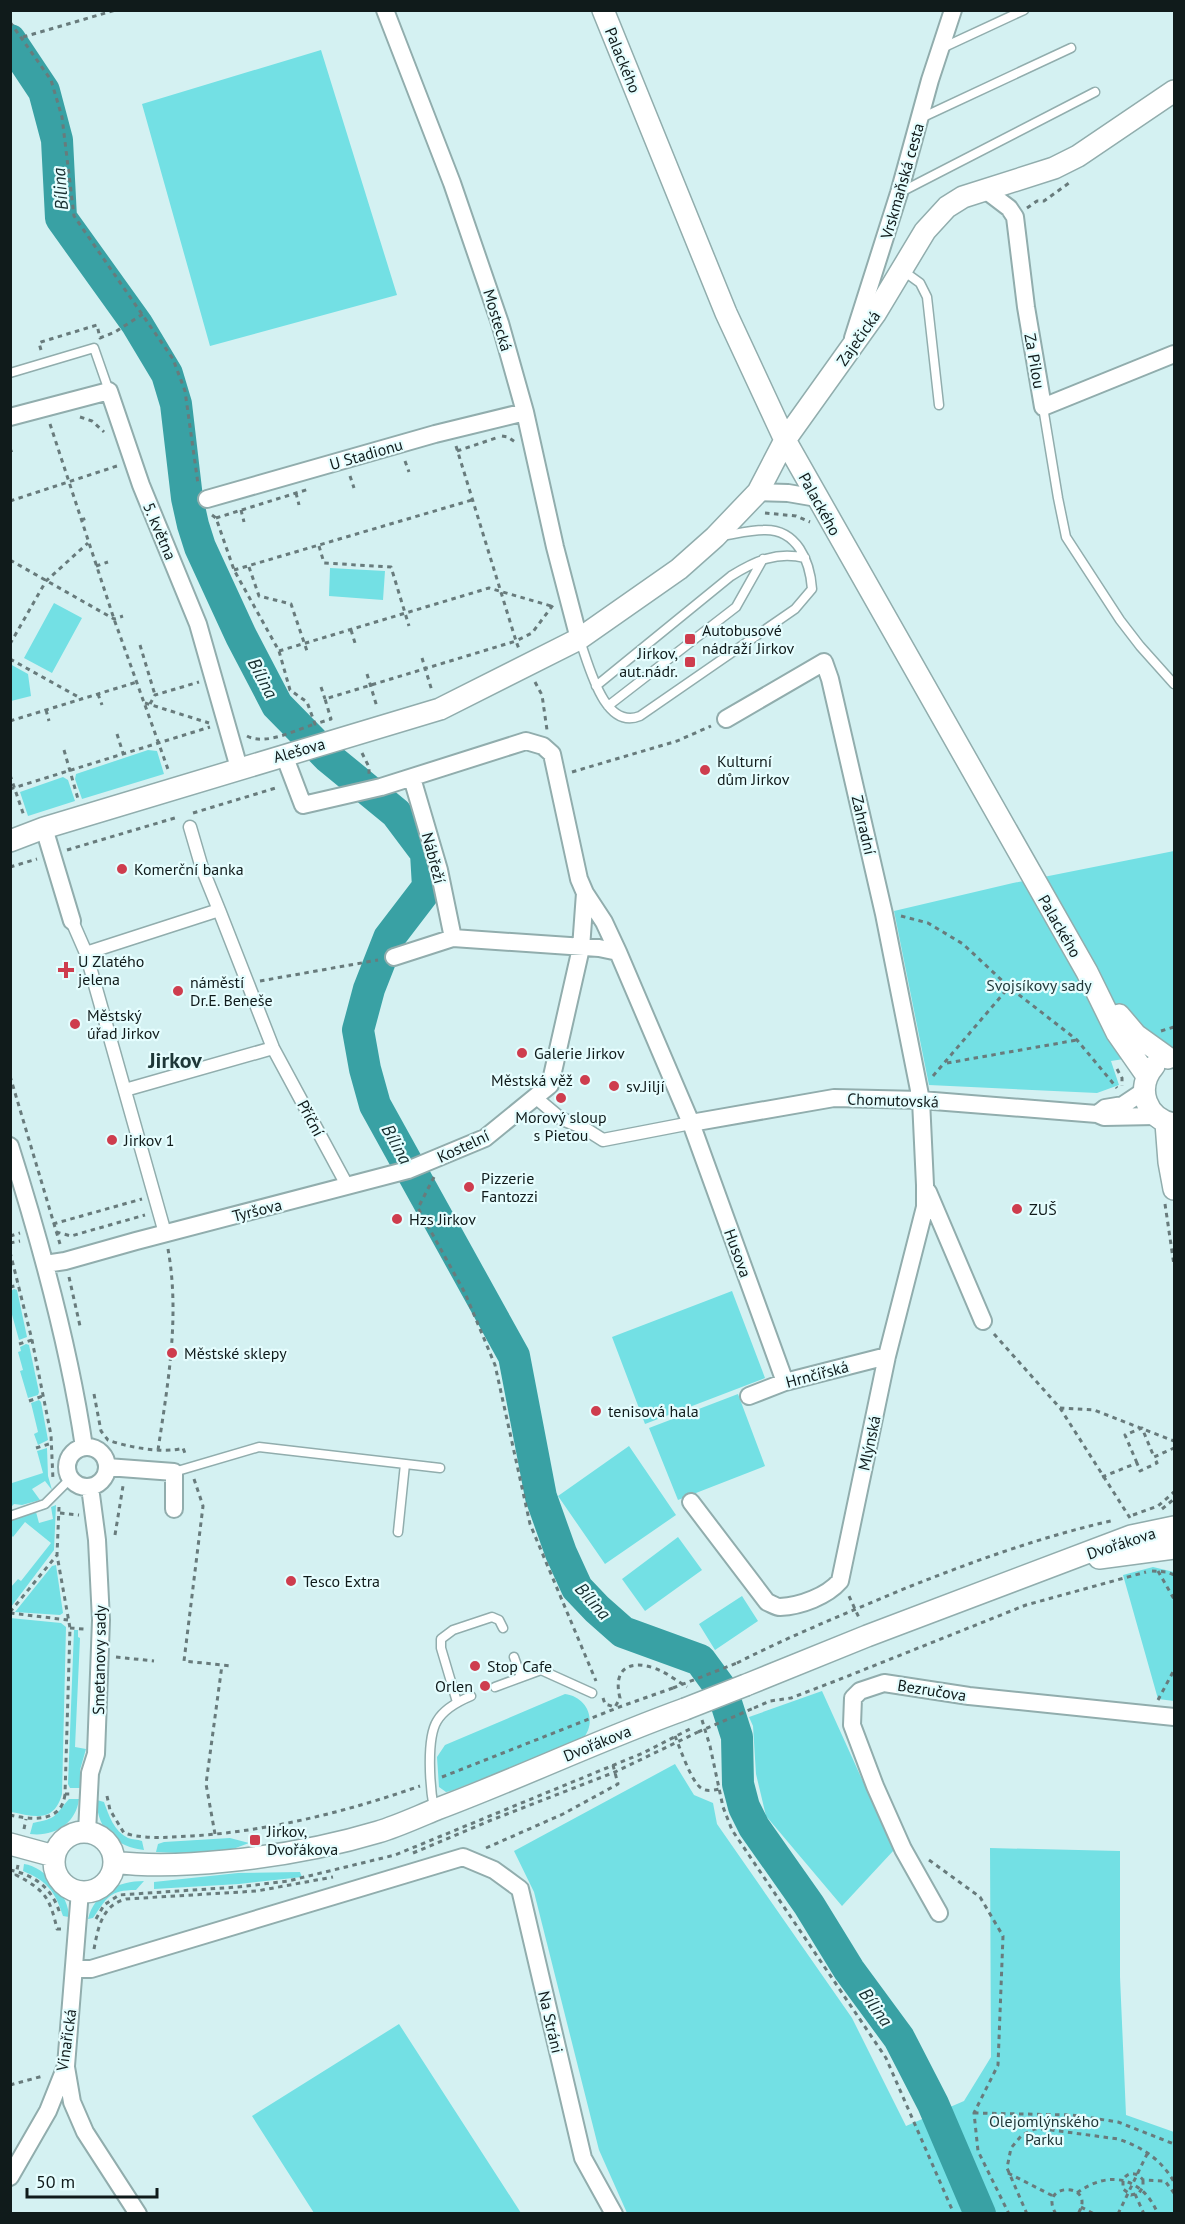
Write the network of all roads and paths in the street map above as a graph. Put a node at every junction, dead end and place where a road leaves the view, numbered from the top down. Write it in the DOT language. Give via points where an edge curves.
graph roads {
  1 [pos="116,10"];
  2 [pos="385,10"];
  3 [pos="603,10"];
  4 [pos="953,10"];
  5 [pos="1024,10"];
  6 [pos="10,22"];
  7 [pos="23,37"];
  8 [pos="1071,48"];
  9 [pos="939,50"];
  10 [pos="1174,91"];
  11 [pos="1095,92"];
  12 [pos="920,119"];
  13 [pos="984,189"];
  14 [pos="899,193"];
  15 [pos="902,270"];
  16 [pos="143,314"];
  17 [pos="850,351"];
  18 [pos="41,354"];
  19 [pos="1174,354"];
  20 [pos="10,372"];
  21 [pos="109,391"];
  22 [pos="939,405"];
  23 [pos="1043,407"];
  24 [pos="45,408"];
  25 [pos="525,412"];
  26 [pos="10,417"];
  27 [pos="452,430"];
  28 [pos="785,440"];
  29 [pos="10,448"];
  30 [pos="519,448"];
  31 [pos="457,451"];
  32 [pos="13,456"];
  33 [pos="405,460"];
  34 [pos="118,466"];
  35 [pos="409,472"];
  36 [pos="350,476"];
  37 [pos="68,484"];
  38 [pos="354,488"];
  39 [pos="296,493"];
  40 [pos="754,496"];
  41 [pos="818,498"];
  42 [pos="207,499"];
  43 [pos="10,501"];
  44 [pos="472,501"];
  45 [pos="299,505"];
  46 [pos="241,510"];
  47 [pos="87,518"];
  48 [pos="81,520"];
  49 [pos="244,522"];
  50 [pos="812,523"];
  51 [pos="716,537"];
  52 [pos="88,543"];
  53 [pos="319,546"];
  54 [pos="805,558"];
  55 [pos="763,559"];
  56 [pos="10,560"];
  57 [pos="108,562"];
  58 [pos="96,566"];
  59 [pos="249,567"];
  60 [pos="234,570"];
  61 [pos="46,581"];
  62 [pos="500,592"];
  63 [pos="557,602"];
  64 [pos="405,613"];
  65 [pos="123,616"];
  66 [pos="114,618"];
  67 [pos="409,626"];
  68 [pos="350,630"];
  69 [pos="579,639"];
  70 [pos="516,641"];
  71 [pos="355,643"];
  72 [pos="10,644"];
  73 [pos="304,644"];
  74 [pos="140,645"];
  75 [pos="279,651"];
  76 [pos="307,651"];
  77 [pos="422,658"];
  78 [pos="10,659"];
  79 [pos="526,666"];
  80 [pos="425,669"];
  81 [pos="367,674"];
  82 [pos="137,682"];
  83 [pos="199,682"];
  84 [pos="1174,684"];
  85 [pos="371,686"];
  86 [pos="596,686"];
  87 [pos="321,687"];
  88 [pos="432,691"];
  89 [pos="98,694"];
  90 [pos="155,695"];
  91 [pos="82,699"];
  92 [pos="325,699"];
  93 [pos="147,704"];
  94 [pos="102,705"];
  95 [pos="608,706"];
  96 [pos="377,707"];
  97 [pos="45,710"];
  98 [pos="726,719"];
  99 [pos="10,721"];
  100 [pos="49,721"];
  101 [pos="315,724"];
  102 [pos="117,735"];
  103 [pos="244,735"];
  104 [pos="158,743"];
  105 [pos="360,749"];
  106 [pos="64,750"];
  107 [pos="123,753"];
  108 [pos="552,754"];
  109 [pos="284,755"];
  110 [pos="239,768"];
  111 [pos="69,771"];
  112 [pos="10,775"];
  113 [pos="556,776"];
  114 [pos="412,778"];
  115 [pos="375,782"];
  116 [pos="12,788"];
  117 [pos="176,788"];
  118 [pos="79,800"];
  119 [pos="24,817"];
  120 [pos="190,827"];
  121 [pos="45,828"];
  122 [pos="10,841"];
  123 [pos="585,893"];
  124 [pos="219,910"];
  125 [pos="884,914"];
  126 [pos="72,921"];
  127 [pos="453,938"];
  128 [pos="581,948"];
  129 [pos="618,952"];
  130 [pos="87,953"];
  131 [pos="394,957"];
  132 [pos="360,963"];
  133 [pos="1087,972"];
  134 [pos="248,983"];
  135 [pos="1009,987"];
  136 [pos="1077,1040"];
  137 [pos="273,1048"];
  138 [pos="1171,1057"];
  139 [pos="945,1063"];
  140 [pos="1114,1063"];
  141 [pos="1146,1083"];
  142 [pos="125,1090"];
  143 [pos="535,1097"];
  144 [pos="921,1100"];
  145 [pos="1097,1113"];
  146 [pos="1165,1121"];
  147 [pos="691,1123"];
  148 [pos="10,1146"];
  149 [pos="434,1177"];
  150 [pos="925,1185"];
  151 [pos="348,1187"];
  152 [pos="1169,1192"];
  153 [pos="143,1198"];
  154 [pos="159,1211"];
  155 [pos="37,1233"];
  156 [pos="165,1233"];
  157 [pos="10,1236"];
  158 [pos="10,1243"];
  159 [pos="10,1252"];
  160 [pos="45,1264"];
  161 [pos="1174,1265"];
  162 [pos="19,1285"];
  163 [pos="10,1287"];
  164 [pos="983,1321"];
  165 [pos="32,1340"];
  166 [pos="19,1344"];
  167 [pos="887,1356"];
  168 [pos="785,1382"];
  169 [pos="43,1396"];
  170 [pos="749,1396"];
  171 [pos="29,1401"];
  172 [pos="1060,1408"];
  173 [pos="1142,1428"];
  174 [pos="1174,1442"];
  175 [pos="52,1443"];
  176 [pos="84,1447"];
  177 [pos="36,1448"];
  178 [pos="1174,1449"];
  179 [pos="158,1450"];
  180 [pos="1154,1457"];
  181 [pos="1137,1463"];
  182 [pos="405,1464"];
  183 [pos="107,1467"];
  184 [pos="126,1468"];
  185 [pos="440,1468"];
  186 [pos="182,1469"];
  187 [pos="1102,1477"];
  188 [pos="70,1479"];
  189 [pos="90,1487"];
  190 [pos="57,1493"];
  191 [pos="690,1502"];
  192 [pos="174,1509"];
  193 [pos="10,1516"];
  194 [pos="1131,1519"];
  195 [pos="1138,1520"];
  196 [pos="1174,1527"];
  197 [pos="398,1532"];
  198 [pos="114,1540"];
  199 [pos="1174,1548"];
  200 [pos="57,1555"];
  201 [pos="1068,1561"];
  202 [pos="1158,1571"];
  203 [pos="1174,1575"];
  204 [pos="1174,1599"];
  205 [pos="10,1612"];
  206 [pos="68,1620"];
  207 [pos="503,1628"];
  208 [pos="112,1656"];
  209 [pos="514,1657"];
  210 [pos="154,1661"];
  211 [pos="222,1665"];
  212 [pos="232,1666"];
  213 [pos="1174,1670"];
  214 [pos="521,1677"];
  215 [pos="495,1687"];
  216 [pos="597,1691"];
  217 [pos="471,1696"];
  218 [pos="457,1702"];
  219 [pos="692,1709"];
  220 [pos="1149,1715"];
  221 [pos="1174,1718"];
  222 [pos="698,1732"];
  223 [pos="613,1765"];
  224 [pos="452,1772"];
  225 [pos="412,1789"];
  226 [pos="720,1789"];
  227 [pos="65,1794"];
  228 [pos="88,1794"];
  229 [pos="434,1811"];
  230 [pos="10,1815"];
  231 [pos="26,1819"];
  232 [pos="87,1832"];
  233 [pos="215,1834"];
  234 [pos="16,1845"];
  235 [pos="903,1849"];
  236 [pos="54,1856"];
  237 [pos="464,1857"];
  238 [pos="114,1862"];
  239 [pos="10,1874"];
  240 [pos="16,1875"];
  241 [pos="80,1892"];
  242 [pos="939,1913"];
  243 [pos="77,1930"];
  244 [pos="74,1969"];
  245 [pos="58,2070"];
  246 [pos="10,2085"];
  247 [pos="974,2114"];
  248 [pos="1174,2144"];
  249 [pos="1148,2152"];
  250 [pos="13,2166"];
  251 [pos="1008,2173"];
  252 [pos="1137,2174"];
  253 [pos="1174,2179"];
  254 [pos="1123,2180"];
  255 [pos="1143,2180"];
  256 [pos="1133,2183"];
  257 [pos="1142,2190"];
  258 [pos="1077,2193"];
  259 [pos="1174,2193"];
  260 [pos="1128,2194"];
  261 [pos="1135,2194"];
  262 [pos="1053,2196"];
  263 [pos="1081,2207"];
  264 [pos="138,2214"];
  265 [pos="614,2214"];
  266 [pos="954,2214"];
  267 [pos="1009,2214"];
  268 [pos="1027,2214"];
  269 [pos="1056,2214"];
  270 [pos="1077,2214"];
  271 [pos="1094,2214"];
  272 [pos="1118,2214"];
  273 [pos="1143,2214"];
  274 [pos="1158,2214"];
  1 -- 7 [label="path"];
  2 -- 25 [label="street, Mostecká" via="452,183 500,323"];
  3 -- 28 [label="street, Palackého" via="726,313"];
  4 -- 9 [label="street, Vrskmaňská cesta"];
  5 -- 9 [label="lane"];
  6 -- 7 [label="path"];
  7 -- 16 [label="path" via="51,80 62,117 74,216"];
  8 -- 12 [label="lane"];
  9 -- 12 [label="street, Vrskmaňská cesta"];
  10 -- 13 [label="street, Zaječická" via="1078,156 1054,168"];
  11 -- 14 [label="lane"];
  12 -- 14 [label="street, Vrskmaňská cesta"];
  13 -- 15 [label="street, Zaječická" via="947,207 925,231"];
  13 -- 23 [label="street, Za Pilou" via="1010,208 1016,218"];
  14 -- 17 [label="street, Vrskmaňská cesta"];
  15 -- 17 [label="street, Zaječická"];
  15 -- 22 [label="lane" via="920,284 927,297"];
  16 -- 18 [label="path" via="100,338 97,325 41,342"];
  16 -- 42 [label="path" via="173,359 185,391 198,485"];
  17 -- 28 [label="street, Zaječická"];
  19 -- 23 [label="street, Za Pilou"];
  20 -- 21 [label="lane" via="94,348"];
  21 -- 24 [label="street"];
  21 -- 110 [label="street, 5. května" via="141,485 198,624"];
  23 -- 84 [label="lane" via="1066,537 1120,620"];
  24 -- 26 [label="street"];
  24 -- 37 [label="path"];
  25 -- 27 [label="street, U Stadionu"];
  25 -- 63 [label="street, Mostecká"];
  27 -- 31 [label="path"];
  27 -- 42 [label="street, U Stadionu"];
  28 -- 40 [label="street, Zaječická"];
  28 -- 41 [label="street, Palackého"];
  29 -- 32 [label="path"];
  30 -- 31 [label="path" via="508,437 501,436"];
  31 -- 44 [label="path"];
  33 -- 35 [label="path"];
  34 -- 37 [label="path"];
  36 -- 38 [label="path"];
  37 -- 43 [label="path"];
  37 -- 48 [label="path"];
  39 -- 45 [label="path"];
  40 -- 41 [label="street" via="788,493"];
  40 -- 50 [label="path" via="764,513 796,516"];
  40 -- 51 [label="street, Zaječická"];
  41 -- 133 [label="street, Palackého"];
  42 -- 60 [label="path"];
  44 -- 53 [label="path"];
  44 -- 62 [label="path"];
  46 -- 49 [label="path"];
  47 -- 48 [label="path"];
  48 -- 52 [label="path"];
  51 -- 54 [label="lane" via="780,531 801,549"];
  51 -- 69 [label="street, Zaječická" via="679,569"];
  52 -- 58 [label="path"];
  52 -- 61 [label="path"];
  53 -- 59 [label="path"];
  53 -- 64 [label="path" via="324,563 391,567"];
  54 -- 55 [label="lane" via="791,555"];
  54 -- 95 [label="lane" via="812,589 795,609 640,716 631,720 618,717"];
  55 -- 86 [label="lane" via="731,576"];
  55 -- 95 [label="lane" via="736,607"];
  56 -- 61 [label="path"];
  57 -- 58 [label="path"];
  58 -- 66 [label="path"];
  59 -- 60 [label="path"];
  59 -- 73 [label="path" via="259,596 291,604"];
  60 -- 75 [label="path"];
  61 -- 66 [label="path"];
  61 -- 72 [label="path"];
  62 -- 63 [label="path"];
  62 -- 64 [label="path" via="489,588"];
  62 -- 70 [label="path"];
  63 -- 69 [label="street, Mostecká"];
  63 -- 70 [label="path" via="532,633"];
  64 -- 67 [label="path"];
  64 -- 68 [label="path"];
  65 -- 66 [label="path"];
  66 -- 82 [label="path"];
  68 -- 71 [label="path"];
  68 -- 73 [label="path"];
  69 -- 79 [label="street, Alešova"];
  69 -- 86 [label="lane"];
  70 -- 79 [label="path"];
  70 -- 80 [label="path"];
  73 -- 75 [label="path"];
  73 -- 76 [label="path"];
  74 -- 90 [label="path"];
  75 -- 101 [label="path" via="290,690 308,702"];
  77 -- 80 [label="path"];
  78 -- 91 [label="path"];
  79 -- 108 [label="path" via="542,695"];
  79 -- 109 [label="street, Alešova" via="440,709"];
  80 -- 85 [label="path"];
  80 -- 88 [label="path"];
  81 -- 85 [label="path"];
  82 -- 89 [label="path"];
  82 -- 93 [label="path"];
  83 -- 90 [label="path"];
  85 -- 92 [label="path"];
  85 -- 96 [label="path"];
  86 -- 95 [label="lane"];
  87 -- 92 [label="path"];
  89 -- 91 [label="path"];
  89 -- 94 [label="path"];
  90 -- 93 [label="path"];
  91 -- 97 [label="path"];
  92 -- 101 [label="path" via="331,719"];
  93 -- 104 [label="path"];
  93 -- 104 [label="path" via="218,725"];
  97 -- 99 [label="path"];
  97 -- 100 [label="path"];
  98 -- 113 [label="path" via="677,741"];
  98 -- 125 [label="street, Zahradní" via="824,662"];
  101 -- 103 [label="path" via="258,740"];
  102 -- 107 [label="path"];
  104 -- 107 [label="path"];
  104 -- 117 [label="path"];
  105 -- 115 [label="path"];
  106 -- 111 [label="path"];
  107 -- 111 [label="path"];
  108 -- 113 [label="street, Kostelní"];
  108 -- 114 [label="street" via="543,746 526,741"];
  109 -- 110 [label="street, Alešova"];
  109 -- 115 [label="street" via="303,805 355,795"];
  110 -- 117 [label="street, Alešova"];
  111 -- 116 [label="path"];
  111 -- 118 [label="path"];
  112 -- 116 [label="path"];
  113 -- 123 [label="street, Kostelní"];
  114 -- 115 [label="street"];
  114 -- 127 [label="street, Nábřeží"];
  116 -- 119 [label="path"];
  117 -- 121 [label="street, Alešova"];
  120 -- 124 [label="street, Příční"];
  121 -- 122 [label="street, Alešova"];
  121 -- 126 [label="street"];
  123 -- 128 [label="street, Kostelní"];
  123 -- 129 [label="street, Kostelní"];
  124 -- 130 [label="street"];
  124 -- 134 [label="street, Příční"];
  125 -- 135 [label="path" via="928,923 963,944"];
  125 -- 144 [label="street, Zahradní"];
  126 -- 130 [label="street"];
  127 -- 128 [label="street"];
  127 -- 131 [label="street"];
  128 -- 129 [label="street"];
  128 -- 143 [label="street, Kostelní" via="550,1085"];
  129 -- 147 [label="street, Kostelní"];
  130 -- 142 [label="street"];
  132 -- 134 [label="path"];
  133 -- 138 [label="street, Palackého" via="1130,1029"];
  133 -- 141 [label="street, Palackého"];
  134 -- 137 [label="street, Příční"];
  135 -- 136 [label="path"];
  135 -- 139 [label="path"];
  136 -- 139 [label="path"];
  136 -- 140 [label="path" via="1118,1090 1122,1078"];
  137 -- 142 [label="street"];
  137 -- 151 [label="street, Příční"];
  138 -- 141 [label="street, Chomutovská" via="1153,1067"];
  139 -- 144 [label="path" via="924,1085"];
  141 -- 145 [label="street, Chomutovská" via="1131,1102"];
  141 -- 146 [label="street" via="1145,1100"];
  142 -- 154 [label="street"];
  143 -- 147 [label="street" via="560,1118 603,1140"];
  143 -- 151 [label="street, Kostelní" via="485,1138 413,1168"];
  144 -- 145 [label="street, Chomutovská"];
  144 -- 147 [label="street, Chomutovská" via="834,1098"];
  144 -- 150 [label="street, Mlýnská"];
  145 -- 146 [label="street, Chomutovská" via="1104,1117"];
  146 -- 152 [label="street"];
  147 -- 168 [label="street, Husova"];
  148 -- 155 [label="street"];
  149 -- 216 [label="path" via="418,1208 465,1293 495,1365 530,1524"];
  150 -- 164 [label="street"];
  150 -- 167 [label="street, Mlýnská" via="925,1207"];
  151 -- 156 [label="street, Tyršova"];
  152 -- 161 [label="path"];
  153 -- 155 [label="path"];
  154 -- 155 [label="path" via="71,1236 60,1232"];
  154 -- 156 [label="street"];
  155 -- 157 [label="path"];
  155 -- 158 [label="path"];
  155 -- 160 [label="street"];
  156 -- 160 [label="street, Tyršova" via="65,1262"];
  156 -- 179 [label="path" via="173,1279 171,1364"];
  159 -- 162 [label="path"];
  160 -- 176 [label="street"];
  162 -- 163 [label="path"];
  162 -- 165 [label="path"];
  164 -- 172 [label="path"];
  165 -- 166 [label="path"];
  165 -- 169 [label="path"];
  167 -- 168 [label="street, Hrnčířská"];
  167 -- 191 [label="street, Mlýnská" via="840,1581 832,1590 778,1607 767,1602"];
  168 -- 170 [label="street, Hrnčířská"];
  169 -- 171 [label="path"];
  169 -- 175 [label="path"];
  172 -- 173 [label="path" via="1094,1410"];
  172 -- 187 [label="path"];
  173 -- 174 [label="path"];
  173 -- 180 [label="path"];
  173 -- 181 [label="path" via="1125,1435"];
  175 -- 177 [label="path"];
  175 -- 190 [label="path" via="52,1477"];
  176 -- 183 [label="street" via="103,1454"];
  176 -- 188 [label="street" via="68,1459"];
  178 -- 180 [label="path"];
  179 -- 184 [label="path" via="129,1445"];
  179 -- 186 [label="path" via="183,1448"];
  180 -- 181 [label="path" via="1157,1463 1140,1471"];
  181 -- 187 [label="path"];
  182 -- 185 [label="lane"];
  182 -- 186 [label="lane" via="259,1447"];
  182 -- 197 [label="lane"];
  183 -- 184 [label="street"];
  183 -- 189 [label="street" via="105,1478"];
  184 -- 186 [label="street"];
  184 -- 198 [label="path"];
  186 -- 192 [label="street"];
  186 -- 211 [label="path" via="203,1506 184,1660"];
  187 -- 194 [label="path"];
  188 -- 189 [label="street" via="79,1486"];
  188 -- 190 [label="lane"];
  189 -- 228 [label="street, Smetanovy sady" via="101,1620 96,1754"];
  190 -- 193 [label="lane" via="45,1504"];
  190 -- 200 [label="path"];
  194 -- 195 [label="path"];
  194 -- 224 [label="path, bridge" via="1070,1530 978,1559 845,1613 737,1663"];
  196 -- 201 [label="street, Dvořákova" via="1131,1536"];
  199 -- 201 [label="street, Dvořákova"];
  200 -- 205 [label="path"];
  200 -- 206 [label="path"];
  201 -- 219 [label="street, Dvořákova, bridge" via="867,1636"];
  202 -- 203 [label="path"];
  202 -- 204 [label="path"];
  202 -- 222 [label="path, bridge" via="1026,1605"];
  205 -- 206 [label="path"];
  206 -- 227 [label="path"];
  207 -- 218 [label="lane" via="492,1617 453,1630 441,1639"];
  208 -- 210 [label="path"];
  209 -- 214 [label="lane"];
  211 -- 212 [label="path"];
  211 -- 233 [label="path" via="206,1784"];
  213 -- 220 [label="path"];
  214 -- 215 [label="lane"];
  214 -- 216 [label="lane" via="541,1670"];
  216 -- 219 [label="path" via="605,1704 615,1707 620,1698 617,1685 622,1670 637,1665 655,1668"];
  217 -- 218 [label="lane"];
  218 -- 229 [label="lane" via="437,1721 430,1750"];
  219 -- 226 [label="path" via="710,1746"];
  219 -- 226 [label="path" via="675,1736 700,1788"];
  219 -- 229 [label="street, Dvořákova" via="609,1738"];
  220 -- 221 [label="street, Bezručova"];
  220 -- 235 [label="street, Bezručova" via="884,1683 860,1691 853,1698 852,1725"];
  223 -- 237 [label="path" via="618,1784 563,1814"];
  225 -- 233 [label="path" via="283,1824"];
  226 -- 266 [label="path" via="732,1830 886,2058"];
  227 -- 228 [label="path"];
  227 -- 231 [label="path" via="58,1810 50,1816"];
  228 -- 232 [label="street, Smetanovy sady"];
  228 -- 233 [label="path" via="106,1795 123,1833 150,1839"];
  229 -- 238 [label="street, Dvořákova" via="378,1832 313,1849 252,1859 182,1866"];
  230 -- 231 [label="path"];
  231 -- 234 [label="path"];
  232 -- 236 [label="street" via="66,1838"];
  232 -- 238 [label="street" via="106,1842"];
  234 -- 236 [label="street"];
  234 -- 240 [label="path"];
  235 -- 242 [label="street, Bezručova"];
  235 -- 247 [label="path" via="933,1862 980,1897 1003,1936 998,2066"];
  236 -- 241 [label="street" via="57,1875"];
  237 -- 244 [label="street" via="91,1970"];
  237 -- 265 [label="street, Na Stráni" via="494,1870 520,1889 583,2158"];
  238 -- 241 [label="street" via="112,1872 99,1887"];
  239 -- 240 [label="path"];
  240 -- 243 [label="path" via="45,1895 57,1929"];
  241 -- 243 [label="street, Vinařická"];
  243 -- 244 [label="street, Vinařická"];
  244 -- 245 [label="street, Vinařická"];
  245 -- 246 [label="path"];
  245 -- 250 [label="street, Vinařická" via="48,2111"];
  245 -- 264 [label="street" via="85,2132"];
  247 -- 248 [label="path" via="1083,2116 1118,2122"];
  247 -- 267 [label="path" via="978,2151"];
  249 -- 251 [label="path" via="1118,2139 1035,2129 1022,2135 1011,2148"];
  249 -- 252 [label="path"];
  249 -- 253 [label="path"];
  251 -- 262 [label="path"];
  251 -- 268 [label="path"];
  252 -- 254 [label="path" via="1128,2174"];
  252 -- 255 [label="path"];
  252 -- 256 [label="path"];
  254 -- 256 [label="path"];
  254 -- 258 [label="path" via="1104,2179"];
  254 -- 260 [label="path" via="1123,2189"];
  255 -- 257 [label="path"];
  255 -- 259 [label="path" via="1165,2181"];
  256 -- 257 [label="path"];
  256 -- 260 [label="path"];
  257 -- 261 [label="path"];
  257 -- 274 [label="path"];
  258 -- 262 [label="path" via="1064,2189"];
  258 -- 263 [label="path"];
  260 -- 261 [label="path"];
  260 -- 272 [label="path"];
  261 -- 273 [label="path"];
  262 -- 269 [label="path"];
  263 -- 270 [label="path"];
  263 -- 271 [label="path"];
}
